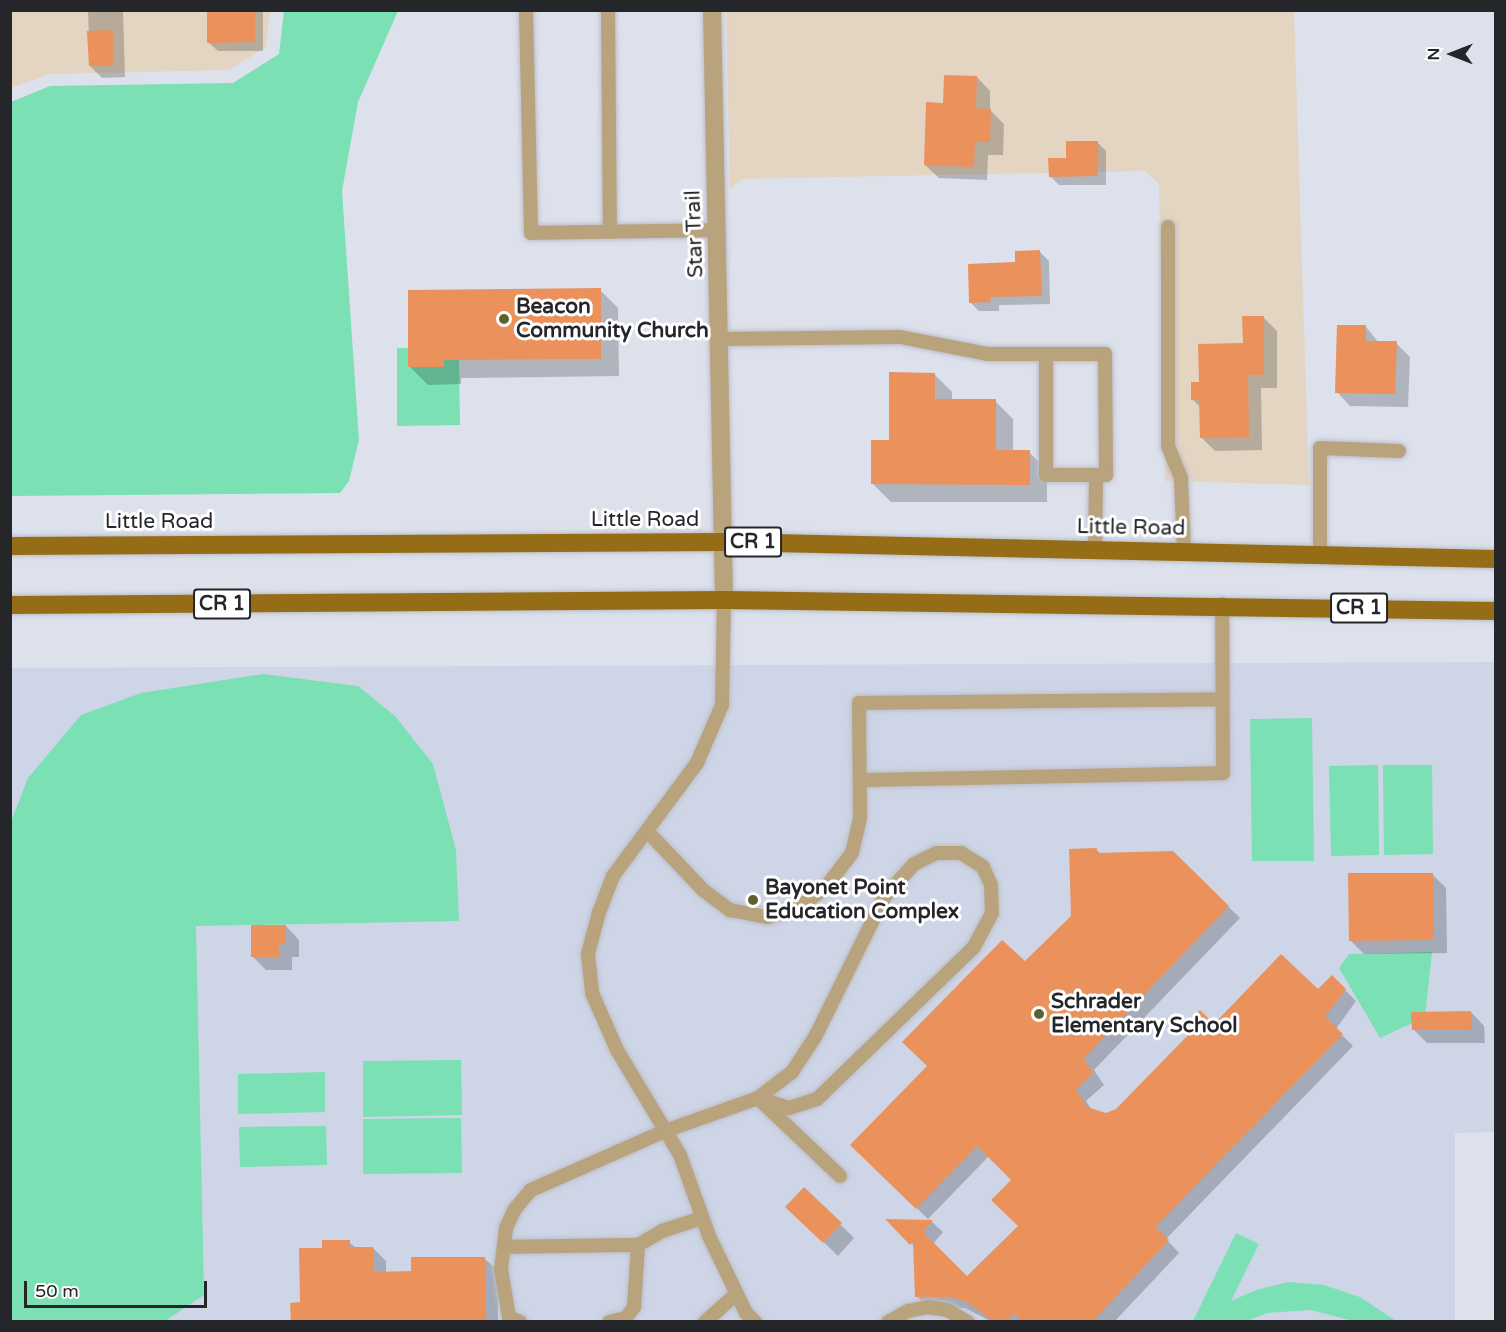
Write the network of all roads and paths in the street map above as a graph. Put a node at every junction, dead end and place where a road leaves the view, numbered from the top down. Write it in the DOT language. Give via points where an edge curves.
graph roads {
  1 [pos="526,10"];
  2 [pos="608,10"];
  3 [pos="712,10"];
  4 [pos="1168,227"];
  5 [pos="717,230"];
  6 [pos="610,232"];
  7 [pos="720,339"];
  8 [pos="1046,354"];
  9 [pos="1399,451"];
  10 [pos="1096,475"];
  11 [pos="726,542"];
  12 [pos="10,546"];
  13 [pos="1095,550"];
  14 [pos="1184,552"];
  15 [pos="1320,555"];
  16 [pos="1496,559"];
  17 [pos="724,600"];
  18 [pos="1222,604"];
  19 [pos="10,605"];
  20 [pos="1496,611"];
  21 [pos="1222,699"];
  22 [pos="860,780"];
  23 [pos="648,832"];
  24 [pos="758,1098"];
  25 [pos="665,1131"];
  26 [pos="840,1176"];
  27 [pos="702,1218"];
  28 [pos="638,1245"];
  29 [pos="504,1247"];
  30 [pos="736,1294"];
  31 [pos="748,1319"];
  32 [pos="520,1322"];
  33 [pos="609,1322"];
  34 [pos="705,1322"];
  35 [pos="888,1322"];
  36 [pos="968,1322"];
  1 -- 6 [label="lane" via="531,233"];
  2 -- 6 [label="lane"];
  3 -- 5 [label="street, Star Trail"];
  4 -- 14 [label="lane" via="1168,446 1181,478"];
  5 -- 6 [label="lane"];
  5 -- 7 [label="street, Star Trail"];
  7 -- 8 [label="lane" via="900,337 988,354"];
  7 -- 11 [label="street, Star Trail"];
  8 -- 10 [label="lane" via="1046,475"];
  8 -- 10 [label="lane" via="1106,354 1106,475"];
  9 -- 15 [label="lane" via="1320,448"];
  10 -- 13 [label="lane"];
  11 -- 12 [label="main road, Little Road / CR 1"];
  11 -- 13 [label="main road, Little Road / CR 1"];
  11 -- 17 [label="street, Star Trail"];
  13 -- 14 [label="main road, Little Road / CR 1"];
  14 -- 15 [label="main road, Little Road / CR 1"];
  15 -- 16 [label="main road, Little Road / CR 1"];
  17 -- 18 [label="main road, CR 1"];
  17 -- 19 [label="main road, CR 1"];
  17 -- 23 [label="lane" via="722,705 697,763"];
  18 -- 20 [label="main road, CR 1"];
  18 -- 21 [label="lane"];
  21 -- 22 [label="lane" via="1223,773"];
  21 -- 22 [label="lane" via="859,703"];
  22 -- 23 [label="lane" via="860,819 852,853 826,887 798,908 767,917 730,910 703,890"];
  23 -- 25 [label="lane" via="613,876 598,912 588,954 592,993 617,1050"];
  24 -- 24 [label="lane" via="789,1108 817,1099 973,948 992,913 991,885 983,867 961,853 937,853 914,864 885,896 815,1037 792,1072"];
  24 -- 25 [label="lane"];
  24 -- 26 [label="lane"];
  25 -- 27 [label="lane" via="680,1155"];
  25 -- 29 [label="lane" via="531,1190 515,1209 506,1228"];
  27 -- 28 [label="lane" via="662,1231"];
  27 -- 30 [label="lane"];
  28 -- 29 [label="lane"];
  28 -- 33 [label="lane" via="634,1307 626,1318"];
  29 -- 32 [label="lane" via="503,1297 509,1317"];
  30 -- 31 [label="lane"];
  30 -- 34 [label="lane"];
  35 -- 36 [label="lane" via="908,1311 928,1307 947,1310"];
}
